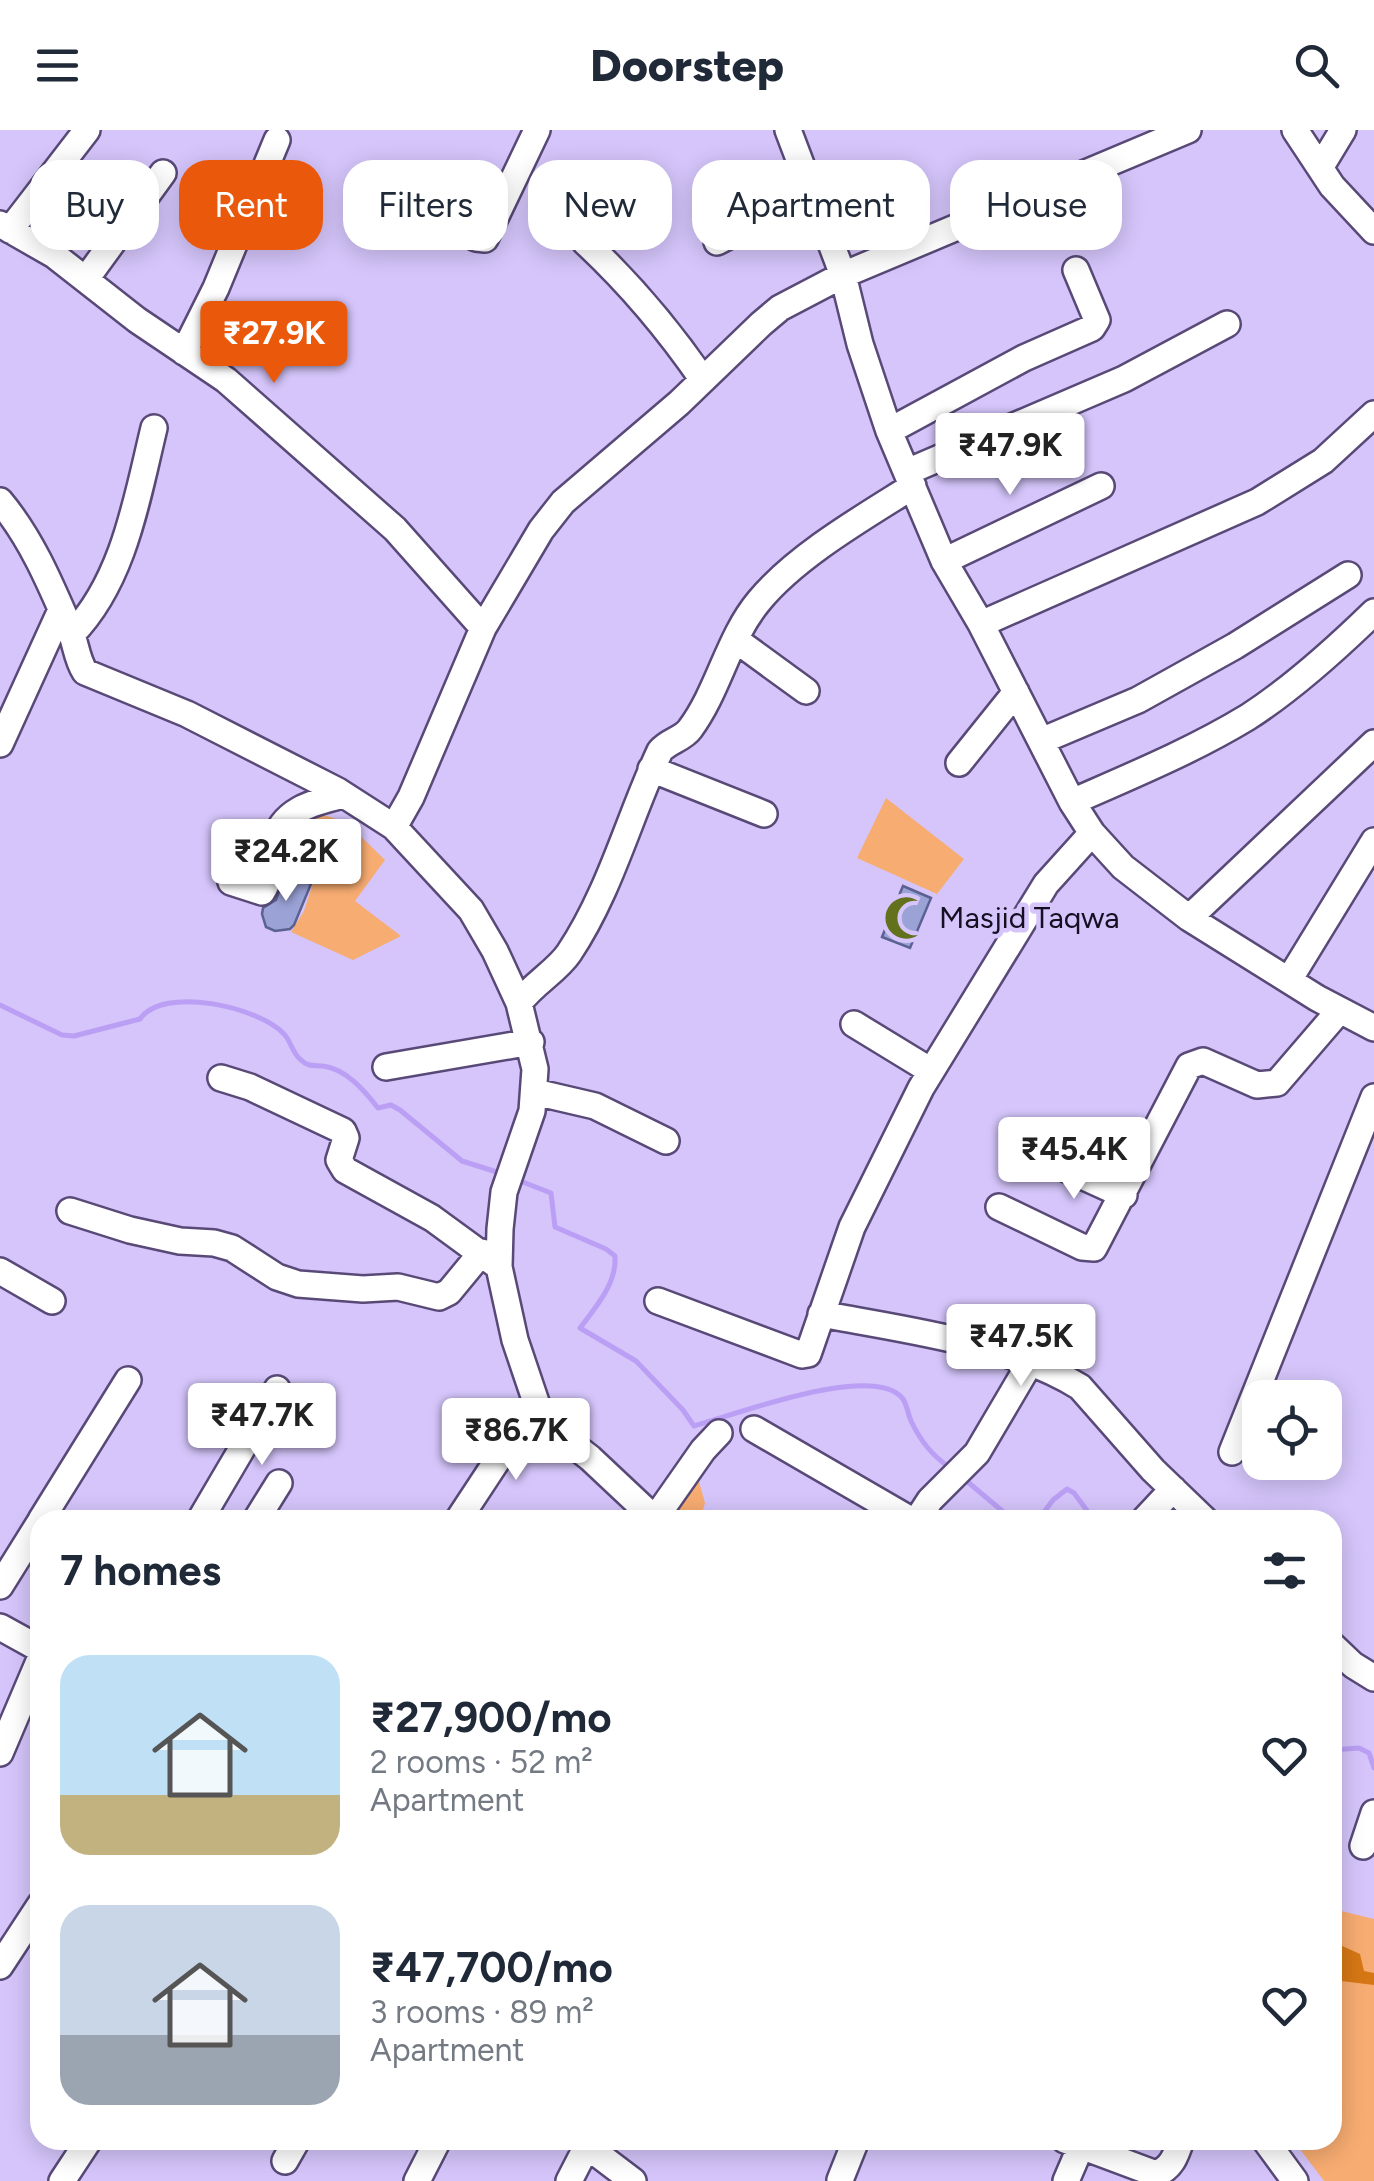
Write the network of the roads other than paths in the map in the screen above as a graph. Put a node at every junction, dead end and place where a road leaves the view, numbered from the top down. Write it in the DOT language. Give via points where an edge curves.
graph roads {
  1 [pos="87,130"];
  2 [pos="537,130"];
  3 [pos="788,130"];
  4 [pos="1188,130"];
  5 [pos="1295,130"];
  6 [pos="1342,130"];
  7 [pos="278,140"];
  8 [pos="800,160"];
  9 [pos="1320,168"];
  10 [pos="163,172"];
  11 [pos="508,191"];
  12 [pos="5,227"];
  13 [pos="1374,231"];
  14 [pos="593,250"];
  15 [pos="834,250"];
  16 [pos="1076,270"];
  17 [pos="843,275"];
  18 [pos="86,278"];
  19 [pos="1227,324"];
  20 [pos="184,352"];
  21 [pos="703,380"];
  22 [pos="1374,414"];
  23 [pos="154,428"];
  24 [pos="890,431"];
  25 [pos="910,479"];
  26 [pos="1101,486"];
  27 [pos="0,501"];
  28 [pos="944,561"];
  29 [pos="1348,575"];
  30 [pos="1374,612"];
  31 [pos="67,622"];
  32 [pos="981,624"];
  33 [pos="482,628"];
  34 [pos="736,640"];
  35 [pos="806,691"];
  36 [pos="1016,692"];
  37 [pos="1042,742"];
  38 [pos="1374,743"];
  39 [pos="0,744"];
  40 [pos="958,763"];
  41 [pos="652,769"];
  42 [pos="344,795"];
  43 [pos="1072,802"];
  44 [pos="764,814"];
  45 [pos="394,827"];
  46 [pos="1092,833"];
  47 [pos="1374,841"];
  48 [pos="231,882"];
  49 [pos="1189,918"];
  50 [pos="1289,980"];
  51 [pos="520,1002"];
  52 [pos="1338,1010"];
  53 [pos="854,1024"];
  54 [pos="1374,1028"];
  55 [pos="530,1042"];
  56 [pos="386,1067"];
  57 [pos="932,1071"];
  58 [pos="221,1078"];
  59 [pos="535,1092"];
  60 [pos="1374,1097"];
  61 [pos="666,1141"];
  62 [pos="1047,1160"];
  63 [pos="1124,1195"];
  64 [pos="999,1207"];
  65 [pos="70,1211"];
  66 [pos="491,1260"];
  67 [pos="0,1271"];
  68 [pos="52,1300"];
  69 [pos="658,1301"];
  70 [pos="821,1314"];
  71 [pos="1030,1362"];
  72 [pos="128,1380"];
  73 [pos="277,1389"];
  74 [pos="540,1414"];
  75 [pos="754,1429"];
  76 [pos="720,1433"];
  77 [pos="1232,1452"];
  78 [pos="279,1483"];
  79 [pos="1173,1490"];
  80 [pos="47,1510"];
  81 [pos="206,1510"];
  82 [pos="262,1510"];
  83 [pos="465,1510"];
  84 [pos="646,1510"];
  85 [pos="662,1510"];
  86 [pos="896,1510"];
  87 [pos="922,1510"];
  88 [pos="1154,1510"];
  89 [pos="1194,1510"];
  90 [pos="30,1537"];
  91 [pos="0,1586"];
  92 [pos="0,1627"];
  93 [pos="30,1644"];
  94 [pos="1342,1653"];
  95 [pos="1374,1678"];
  96 [pos="30,1682"];
  97 [pos="0,1752"];
  98 [pos="1374,1813"];
  99 [pos="1363,1846"];
  100 [pos="30,1919"];
  101 [pos="2,1958"];
  102 [pos="83,2150"];
  103 [pos="433,2150"];
  104 [pos="580,2150"];
  105 [pos="592,2150"];
  106 [pos="852,2150"];
  107 [pos="1072,2150"];
  108 [pos="1092,2150"];
  109 [pos="1178,2150"];
  110 [pos="1273,2150"];
  111 [pos="840,2180"];
  112 [pos="62,2181"];
  113 [pos="417,2181"];
  114 [pos="569,2181"];
  115 [pos="633,2181"];
  116 [pos="1066,2181"];
  117 [pos="1296,2181"];
  1 -- 12 [label="street"];
  2 -- 11 [label="street"];
  3 -- 8 [label="street"];
  4 -- 17 [label="street"];
  5 -- 9 [label="street"];
  6 -- 9 [label="street"];
  7 -- 20 [label="street"];
  9 -- 13 [label="street"];
  10 -- 18 [label="street"];
  12 -- 18 [label="street"];
  14 -- 21 [label="street" via="672,334"];
  15 -- 17 [label="street"];
  16 -- 24 [label="street" via="1097,320 1092,328"];
  17 -- 21 [label="street" via="780,308"];
  17 -- 24 [label="street"];
  18 -- 20 [label="street"];
  19 -- 25 [label="street"];
  20 -- 33 [label="street" via="226,380 379,513"];
  21 -- 33 [label="street" via="563,502"];
  22 -- 32 [label="street" via="1323,461 1257,502"];
  23 -- 31 [label="street" via="122,548 99,599"];
  24 -- 25 [label="street"];
  25 -- 28 [label="street"];
  25 -- 34 [label="street" via="784,576 758,601"];
  26 -- 28 [label="street"];
  27 -- 31 [label="street" via="40,562"];
  28 -- 32 [label="street"];
  29 -- 37 [label="street" via="1138,700"];
  30 -- 43 [label="street" via="1250,715"];
  31 -- 39 [label="street"];
  31 -- 42 [label="street" via="86,672 187,714"];
  32 -- 36 [label="street"];
  33 -- 45 [label="street"];
  34 -- 35 [label="street"];
  34 -- 41 [label="street" via="690,731 666,743"];
  36 -- 37 [label="street"];
  36 -- 40 [label="street"];
  37 -- 43 [label="street"];
  38 -- 49 [label="street"];
  41 -- 44 [label="street"];
  41 -- 51 [label="street" via="573,948"];
  42 -- 45 [label="street"];
  42 -- 48 [label="street" via="312,802 284,822 262,892"];
  43 -- 46 [label="street"];
  45 -- 51 [label="street" via="471,910"];
  46 -- 49 [label="street" via="1122,867"];
  46 -- 57 [label="street" via="1046,884"];
  47 -- 50 [label="street"];
  49 -- 50 [label="street"];
  50 -- 52 [label="street"];
  51 -- 55 [label="street"];
  52 -- 54 [label="street"];
  52 -- 63 [label="street" via="1276,1083 1257,1085 1202,1061 1190,1066"];
  53 -- 57 [label="street"];
  55 -- 56 [label="street"];
  55 -- 59 [label="street"];
  57 -- 70 [label="street" via="852,1227"];
  58 -- 66 [label="street" via="343,1130 339,1160 346,1170"];
  59 -- 61 [label="street" via="596,1106"];
  59 -- 66 [label="street"];
  60 -- 77 [label="street"];
  62 -- 63 [label="street"];
  63 -- 64 [label="street" via="1090,1248"];
  65 -- 66 [label="street" via="130,1230 214,1242 277,1277 313,1287 398,1287 439,1297"];
  66 -- 74 [label="street"];
  67 -- 68 [label="street"];
  69 -- 70 [label="street" via="802,1355 812,1348"];
  70 -- 71 [label="street"];
  71 -- 79 [label="street" via="1080,1386"];
  71 -- 87 [label="street" via="977,1453"];
  72 -- 80 [label="street"];
  73 -- 81 [label="street"];
  74 -- 83 [label="street" via="512,1438"];
  74 -- 84 [label="street"];
  75 -- 86 [label="street"];
  76 -- 85 [label="street"];
  78 -- 82 [label="street"];
  79 -- 88 [label="street"];
  79 -- 89 [label="street"];
  90 -- 91 [label="street"];
  92 -- 93 [label="street"];
  94 -- 95 [label="street"];
  96 -- 97 [label="street"];
  98 -- 99 [label="street"];
  100 -- 101 [label="street"];
  102 -- 112 [label="street"];
  103 -- 113 [label="street"];
  104 -- 114 [label="street"];
  105 -- 115 [label="street"];
  106 -- 111 [label="street"];
  107 -- 116 [label="street"];
  108 -- 109 [label="street" via="1156,2174"];
  110 -- 117 [label="street"];
}
